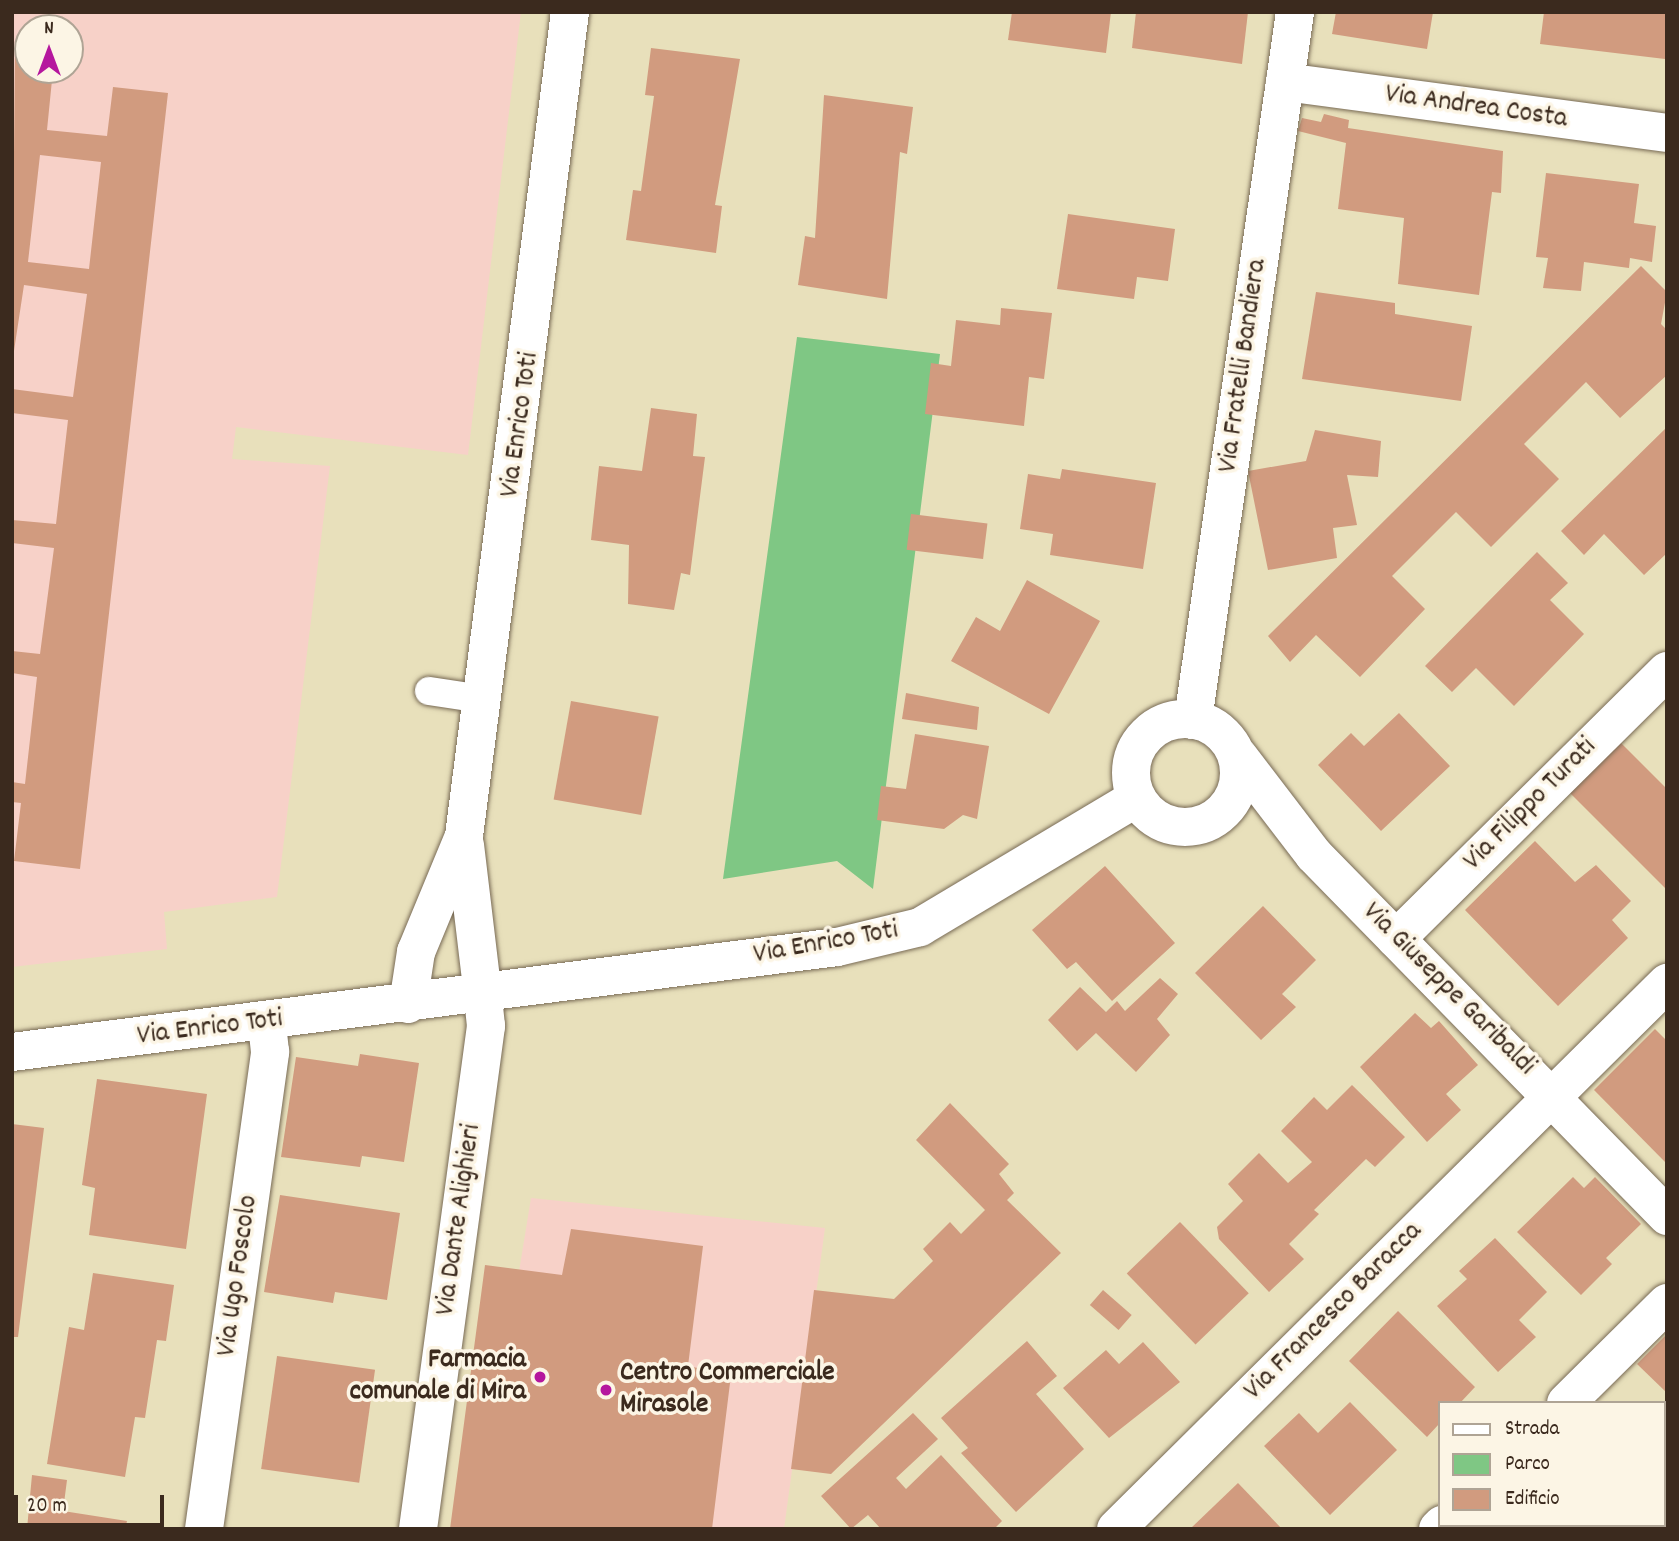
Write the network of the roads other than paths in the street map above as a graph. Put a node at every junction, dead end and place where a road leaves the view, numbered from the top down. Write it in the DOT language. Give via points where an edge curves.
graph roads {
  1 [pos="570,12"];
  2 [pos="1295,12"];
  3 [pos="1285,82"];
  4 [pos="1667,134"];
  5 [pos="1667,671"];
  6 [pos="429,691"];
  7 [pos="482,699"];
  8 [pos="1193,720"];
  9 [pos="1239,757"];
  10 [pos="1136,798"];
  11 [pos="464,836"];
  12 [pos="1396,939"];
  13 [pos="1667,983"];
  14 [pos="483,995"];
  15 [pos="408,1004"];
  16 [pos="267,1023"];
  17 [pos="12,1052"];
  18 [pos="1553,1095"];
  19 [pos="1667,1216"];
  20 [pos="1667,1303"];
  21 [pos="1568,1401"];
  22 [pos="204,1529"];
  23 [pos="418,1529"];
  24 [pos="1116,1529"];
  1 -- 7 [label="street, Via Enrico Toti"];
  2 -- 3 [label="street, Via Fratelli Bandiera"];
  3 -- 4 [label="street, Via Andrea Costa"];
  3 -- 8 [label="street, Via Fratelli Bandiera"];
  5 -- 12 [label="street, Via Filippo Turati"];
  6 -- 7 [label="lane"];
  7 -- 11 [label="street, Via Enrico Toti"];
  8 -- 9 [label="street" via="1213,727"];
  8 -- 10 [label="street" via="1164,723 1141,743 1131,770"];
  9 -- 10 [label="street" via="1236,789 1208,823 1164,823"];
  9 -- 12 [label="street, Via Giuseppe Garibaldi" via="1314,855"];
  10 -- 14 [label="street, Via Enrico Toti" via="920,927 837,947"];
  11 -- 14 [label="street, Via Enrico Toti"];
  11 -- 15 [label="street, Via Enrico Toti" via="416,952"];
  12 -- 18 [label="street, Via Giuseppe Garibaldi"];
  13 -- 18 [label="street, Via Francesco Baracca"];
  14 -- 15 [label="street, Via Enrico Toti"];
  14 -- 23 [label="street, Via Dante Alighieri" via="486,1026"];
  15 -- 16 [label="street, Via Enrico Toti"];
  16 -- 17 [label="street, Via Enrico Toti"];
  16 -- 22 [label="street, Via Ugo Foscolo" via="270,1052"];
  18 -- 19 [label="street, Via Giuseppe Garibaldi"];
  18 -- 24 [label="street, Via Francesco Baracca"];
  20 -- 21 [label="street"];
}
